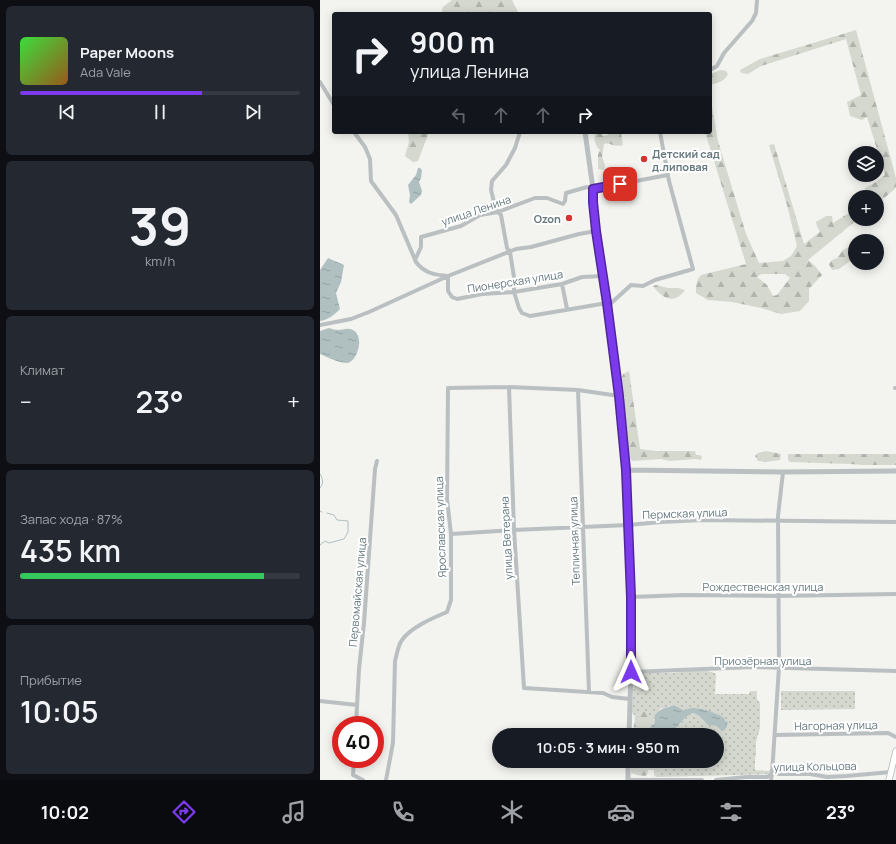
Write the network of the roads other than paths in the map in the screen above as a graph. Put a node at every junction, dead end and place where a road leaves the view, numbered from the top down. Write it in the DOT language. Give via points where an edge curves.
graph roads {
  1 [pos="757,1"];
  2 [pos="712,69"];
  3 [pos="320,82"];
  4 [pos="332,102"];
  5 [pos="355,134"];
  6 [pos="519,134"];
  7 [pos="585,134"];
  8 [pos="660,134"];
  9 [pos="668,175"];
  10 [pos="593,189"];
  11 [pos="498,212"];
  12 [pos="596,231"];
  13 [pos="510,252"];
  14 [pos="415,260"];
  15 [pos="448,276"];
  16 [pos="603,276"];
  17 [pos="562,284"];
  18 [pos="514,292"];
  19 [pos="607,305"];
  20 [pos="567,309"];
  21 [pos="320,325"];
  22 [pos="509,387"];
  23 [pos="578,390"];
  24 [pos="619,396"];
  25 [pos="377,461"];
  26 [pos="626,470"];
  27 [pos="896,471"];
  28 [pos="783,472"];
  29 [pos="778,520"];
  30 [pos="896,522"];
  31 [pos="628,525"];
  32 [pos="582,526"];
  33 [pos="514,530"];
  34 [pos="451,534"];
  35 [pos="896,594"];
  36 [pos="778,596"];
  37 [pos="631,597"];
  38 [pos="779,668"];
  39 [pos="896,671"];
  40 [pos="631,672"];
  41 [pos="589,692"];
  42 [pos="630,699"];
  43 [pos="320,701"];
  44 [pos="357,705"];
  45 [pos="356,716"];
  46 [pos="629,728"];
  47 [pos="775,735"];
  48 [pos="896,737"];
  49 [pos="896,751"];
  50 [pos="353,768"];
  51 [pos="628,768"];
  52 [pos="891,772"];
  53 [pos="772,774"];
  54 [pos="363,780"];
  55 [pos="386,780"];
  56 [pos="628,780"];
  57 [pos="702,780"];
  58 [pos="716,780"];
  59 [pos="770,780"];
  60 [pos="889,780"];
  1 -- 2 [label="street" via="752,21 724,53 717,66"];
  3 -- 4 [label="street"];
  5 -- 14 [label="street" via="370,159 371,182 396,215"];
  6 -- 11 [label="street" via="506,164 492,180 491,190"];
  7 -- 10 [label="street"];
  8 -- 9 [label="street"];
  9 -- 10 [label="street, улица Ленина"];
  9 -- 19 [label="street" via="693,268 643,286 631,284"];
  10 -- 11 [label="street, улица Ленина" via="587,187 566,193 563,204 548,198 536,198"];
  10 -- 12 [label="street"];
  11 -- 13 [label="street" via="501,215"];
  11 -- 14 [label="street, улица Ленина" via="480,215 461,226 421,237"];
  12 -- 13 [label="street"];
  12 -- 16 [label="street"];
  13 -- 15 [label="street"];
  13 -- 18 [label="street"];
  14 -- 15 [label="street" via="428,272"];
  15 -- 18 [label="street, Пионерская улица" via="448,291 457,299"];
  15 -- 21 [label="street" via="351,319"];
  16 -- 17 [label="street, Пионерская улица" via="582,277"];
  16 -- 19 [label="street"];
  17 -- 18 [label="street, Пионерская улица"];
  17 -- 20 [label="street"];
  18 -- 20 [label="street" via="522,313 530,316"];
  19 -- 20 [label="street"];
  19 -- 24 [label="street"];
  22 -- 23 [label="street"];
  22 -- 33 [label="street, улица Ветерана"];
  22 -- 34 [label="street, Ярославская улица" via="448,388 447,499"];
  23 -- 24 [label="street"];
  23 -- 32 [label="street, Тепличная улица"];
  24 -- 26 [label="street"];
  25 -- 44 [label="street, Первомайская улица"];
  26 -- 28 [label="street"];
  26 -- 31 [label="street"];
  27 -- 28 [label="street"];
  28 -- 29 [label="street"];
  29 -- 30 [label="street, Пермская улица"];
  29 -- 31 [label="street, Пермская улица" via="702,520"];
  29 -- 36 [label="street"];
  31 -- 32 [label="street, Пермская улица"];
  31 -- 37 [label="street"];
  32 -- 33 [label="street, Пермская улица"];
  32 -- 41 [label="street, Тепличная улица"];
  33 -- 34 [label="street, Пермская улица"];
  33 -- 41 [label="street, улица Ветерана" via="524,688"];
  34 -- 55 [label="street, Ярославская улица" via="451,600 447,612 415,628 402,640 398,650 393,743"];
  35 -- 36 [label="street, Рождественская улица"];
  36 -- 37 [label="street, Рождественская улица"];
  36 -- 38 [label="street"];
  37 -- 40 [label="street"];
  38 -- 39 [label="street, Приозёрная улица"];
  38 -- 40 [label="street, Приозёрная улица"];
  38 -- 47 [label="street"];
  40 -- 42 [label="street"];
  41 -- 42 [label="street"];
  42 -- 46 [label="street"];
  43 -- 44 [label="street"];
  44 -- 45 [label="street, Первомайская улица"];
  47 -- 48 [label="street, Нагорная улица" via="888,733"];
  47 -- 53 [label="street"];
  49 -- 52 [label="main road"];
  50 -- 54 [label="street" via="353,775"];
  51 -- 56 [label="street"];
  52 -- 53 [label="street, улица Кольцова" via="827,777 810,774"];
  52 -- 60 [label="main road"];
  53 -- 58 [label="street, улица Кольцова" via="768,777"];
  53 -- 59 [label="street"];
  56 -- 57 [label="street"];
}
